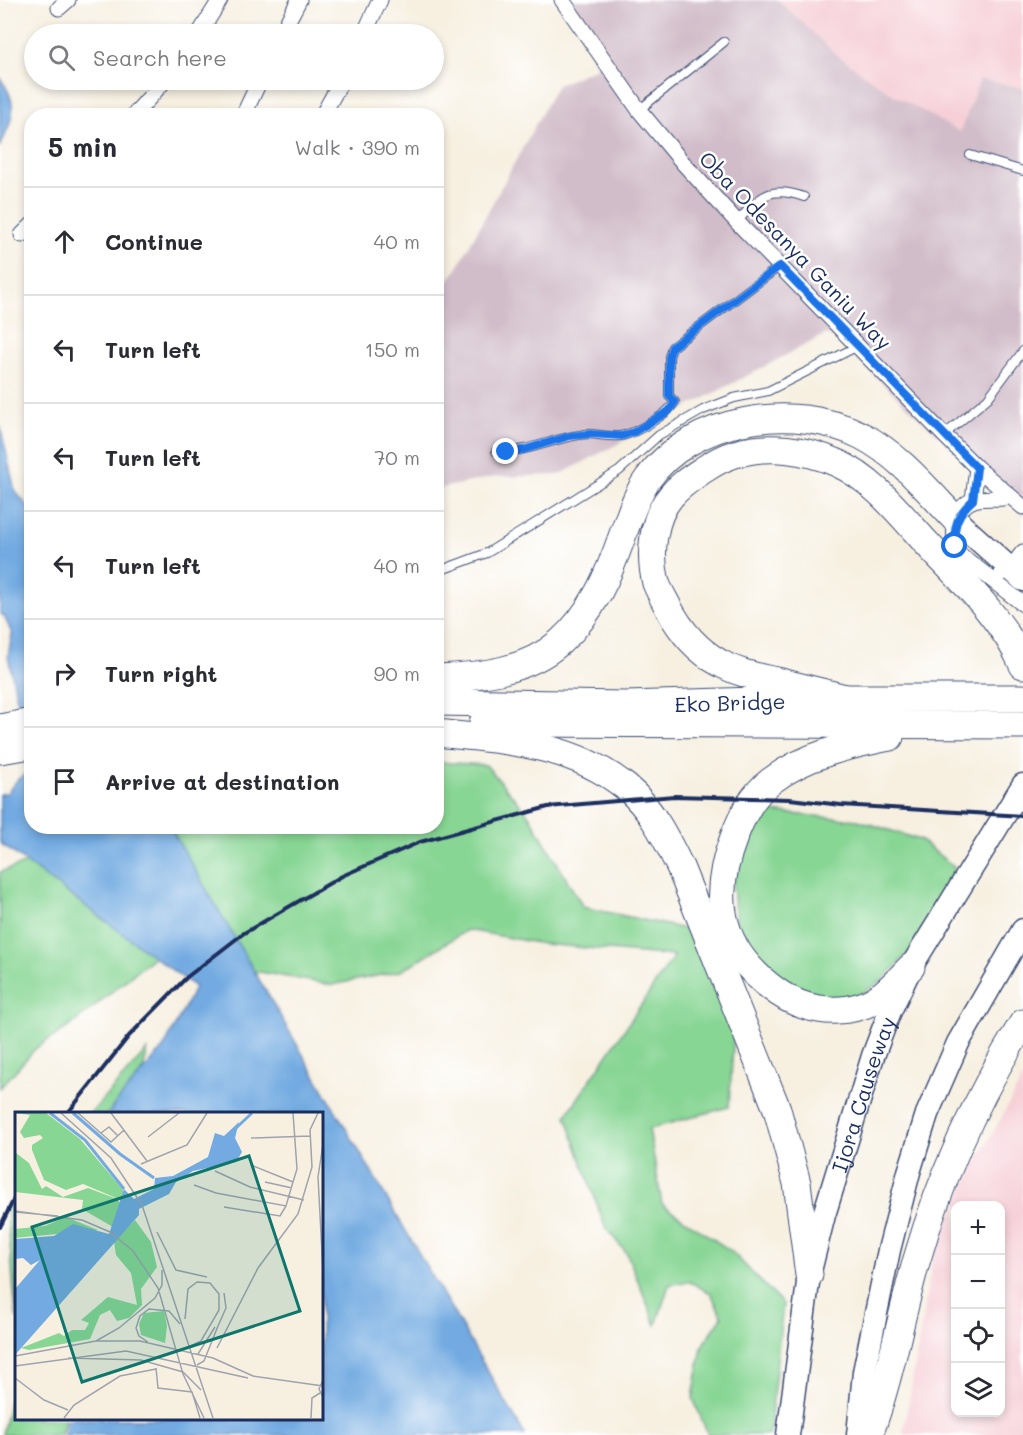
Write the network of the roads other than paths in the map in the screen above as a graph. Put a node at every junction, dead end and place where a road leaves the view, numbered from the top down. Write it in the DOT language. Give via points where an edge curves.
graph roads {
  1 [pos="220,0"];
  2 [pos="299,0"];
  3 [pos="380,0"];
  4 [pos="562,0"];
  5 [pos="205,24"];
  6 [pos="286,24"];
  7 [pos="369,24"];
  8 [pos="724,42"];
  9 [pos="156,90"];
  10 [pos="255,90"];
  11 [pos="336,90"];
  12 [pos="140,108"];
  13 [pos="247,108"];
  14 [pos="326,108"];
  15 [pos="639,110"];
  16 [pos="970,155"];
  17 [pos="1023,171"];
  18 [pos="804,197"];
  19 [pos="737,222"];
  20 [pos="780,266"];
  21 [pos="858,346"];
  22 [pos="1023,351"];
  23 [pos="944,435"];
  24 [pos="496,451"];
  25 [pos="977,468"];
  26 [pos="1007,493"];
  27 [pos="1023,507"];
  28 [pos="965,510"];
  29 [pos="444,569"];
  30 [pos="1012,570"];
  31 [pos="1023,604"];
  32 [pos="1023,665"];
  33 [pos="444,677"];
  34 [pos="846,698"];
  35 [pos="1023,698"];
  36 [pos="444,702"];
  37 [pos="444,723"];
  38 [pos="24,724"];
  39 [pos="915,725"];
  40 [pos="1023,725"];
  41 [pos="0,728"];
  42 [pos="444,734"];
  43 [pos="24,746"];
  44 [pos="0,750"];
  45 [pos="1023,785"];
  46 [pos="1023,930"];
  47 [pos="1015,956"];
  48 [pos="911,967"];
  49 [pos="1023,1023"];
  50 [pos="809,1275"];
  51 [pos="788,1435"];
  52 [pos="858,1435"];
  53 [pos="869,1435"];
  1 -- 5 [label="street"];
  2 -- 6 [label="street"];
  3 -- 7 [label="street"];
  4 -- 15 [label="street, Oba Odesanya Ganiu Way"];
  8 -- 15 [label="lane"];
  9 -- 12 [label="street"];
  10 -- 13 [label="street"];
  11 -- 14 [label="street"];
  15 -- 19 [label="street, Oba Odesanya Ganiu Way"];
  16 -- 17 [label="lane"];
  18 -- 19 [label="lane" via="773,191 758,199"];
  19 -- 20 [label="street, Oba Odesanya Ganiu Way"];
  20 -- 21 [label="street, Oba Odesanya Ganiu Way"];
  20 -- 24 [label="lane" via="672,347 669,396 675,402 669,411 622,436 570,436 523,450"];
  21 -- 23 [label="street, Oba Odesanya Ganiu Way"];
  21 -- 29 [label="lane" via="768,391 703,410 659,435 620,471 487,553"];
  22 -- 23 [label="lane" via="988,398"];
  23 -- 25 [label="street, Oba Odesanya Ganiu Way"];
  25 -- 26 [label="street, Oba Odesanya Ganiu Way"];
  25 -- 28 [label="street"];
  26 -- 27 [label="street, Oba Odesanya Ganiu Way"];
  26 -- 28 [label="street" via="1003,498"];
  28 -- 30 [label="main road"];
  28 -- 33 [label="highway" via="884,450 837,426 787,418 759,419 708,432 684,444 646,481 594,602 560,643 539,658 516,667 490,674"];
  30 -- 31 [label="street"];
  32 -- 34 [label="highway" via="1014,645 973,593 862,479 838,464 790,450 734,454 708,467 669,497 654,537 652,559 657,585 678,626 697,647 720,663"];
  34 -- 35 [label="highway, Eko Bridge"];
  34 -- 36 [label="highway, Eko Bridge" via="626,705"];
  37 -- 39 [label="highway, Eko Bridge"];
  38 -- 41 [label="highway"];
  39 -- 40 [label="highway, Eko Bridge"];
  39 -- 48 [label="highway" via="897,735 822,754 770,781 741,818 723,869 721,896 732,945 746,966 764,983 806,1007 829,1010 862,1006"];
  42 -- 50 [label="highway" via="546,747 577,758 628,788 665,836 777,1109 797,1183"];
  43 -- 44 [label="highway"];
  45 -- 48 [label="main road, Ijora Causeway"];
  46 -- 47 [label="main road"];
  47 -- 52 [label="main road" via="958,1043 927,1114 890,1250 864,1372"];
  48 -- 50 [label="main road, Ijora Causeway" via="862,1088"];
  49 -- 53 [label="highway" via="978,1100 955,1151 917,1259 881,1405"];
  50 -- 51 [label="main road, Ijora Causeway"];
}
